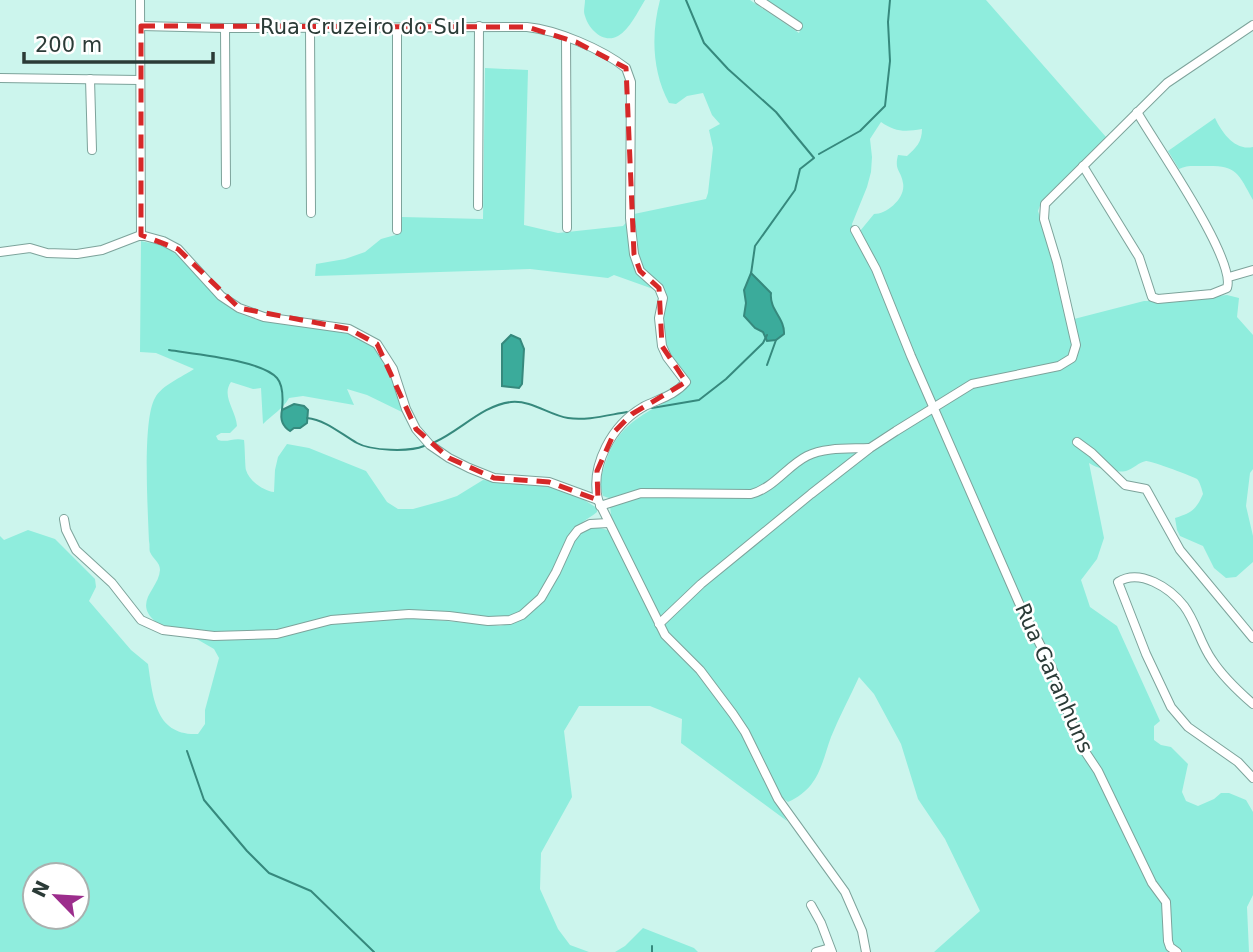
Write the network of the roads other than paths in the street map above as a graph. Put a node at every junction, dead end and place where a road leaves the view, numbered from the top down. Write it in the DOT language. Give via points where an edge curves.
graph roads {
  1 [pos="140,0"];
  2 [pos="759,0"];
  3 [pos="1253,25"];
  4 [pos="141,26"];
  5 [pos="479,26"];
  6 [pos="799,26"];
  7 [pos="310,27"];
  8 [pos="225,28"];
  9 [pos="397,28"];
  10 [pos="566,37"];
  11 [pos="0,78"];
  12 [pos="90,79"];
  13 [pos="139,79"];
  14 [pos="1137,111"];
  15 [pos="92,150"];
  16 [pos="1083,166"];
  17 [pos="226,184"];
  18 [pos="478,206"];
  19 [pos="312,213"];
  20 [pos="567,228"];
  21 [pos="397,230"];
  22 [pos="855,230"];
  23 [pos="141,235"];
  24 [pos="0,252"];
  25 [pos="1253,270"];
  26 [pos="1229,281"];
  27 [pos="934,408"];
  28 [pos="1077,442"];
  29 [pos="870,448"];
  30 [pos="599,503"];
  31 [pos="64,519"];
  32 [pos="608,523"];
  33 [pos="659,624"];
  34 [pos="1253,638"];
  35 [pos="1253,704"];
  36 [pos="1253,778"];
  37 [pos="810,905"];
  38 [pos="1174,949"];
  39 [pos="831,950"];
  40 [pos="816,952"];
  41 [pos="866,952"];
  1 -- 4 [label="street"];
  2 -- 6 [label="street"];
  3 -- 14 [label="street" via="1167,83"];
  4 -- 8 [label="street, Rua Cruzeiro do Sul"];
  4 -- 13 [label="street"];
  5 -- 9 [label="street, Rua Cruzeiro do Sul"];
  5 -- 10 [label="street, Rua Cruzeiro do Sul" via="543,29"];
  5 -- 18 [label="street"];
  7 -- 8 [label="street, Rua Cruzeiro do Sul"];
  7 -- 9 [label="street, Rua Cruzeiro do Sul"];
  7 -- 19 [label="street"];
  8 -- 17 [label="street"];
  9 -- 21 [label="street"];
  10 -- 20 [label="street"];
  10 -- 30 [label="street, Rua Cruzeiro do Sul" via="629,72 634,254 640,271 660,290 662,346 686,382 671,395 632,414 615,431 597,471"];
  11 -- 12 [label="street"];
  12 -- 13 [label="street"];
  12 -- 15 [label="street"];
  13 -- 23 [label="street"];
  14 -- 16 [label="street"];
  14 -- 26 [label="street" via="1198,211"];
  16 -- 26 [label="street" via="1134,248 1152,297 1212,294"];
  16 -- 27 [label="street" via="1043,211 1076,345 1072,358 1061,366 972,384"];
  22 -- 27 [label="street, Rua Garanhuns"];
  23 -- 24 [label="street" via="89,252 63,255 30,248"];
  23 -- 30 [label="street" via="178,249 220,296 239,308 264,317 349,330 377,344 393,369 416,429 438,451 460,464 494,478 550,482"];
  25 -- 26 [label="street"];
  27 -- 29 [label="street"];
  27 -- 38 [label="street, Rua Garanhuns" via="1052,668 1078,741 1166,902"];
  28 -- 34 [label="street" via="1125,485 1146,489 1180,550"];
  29 -- 30 [label="street" via="809,455 751,494 656,492"];
  29 -- 33 [label="street" via="701,584"];
  30 -- 32 [label="street"];
  31 -- 32 [label="street" via="76,550 112,583 141,620 163,630 214,636 277,634 331,620 409,614 510,620 541,598 578,530"];
  32 -- 33 [label="street"];
  33 -- 41 [label="street" via="745,732 774,793 845,892"];
  35 -- 36 [label="street" via="1213,662 1184,607 1158,584 1134,576 1118,584 1171,707 1188,727"];
  37 -- 39 [label="street"];
  39 -- 40 [label="street"];
}
